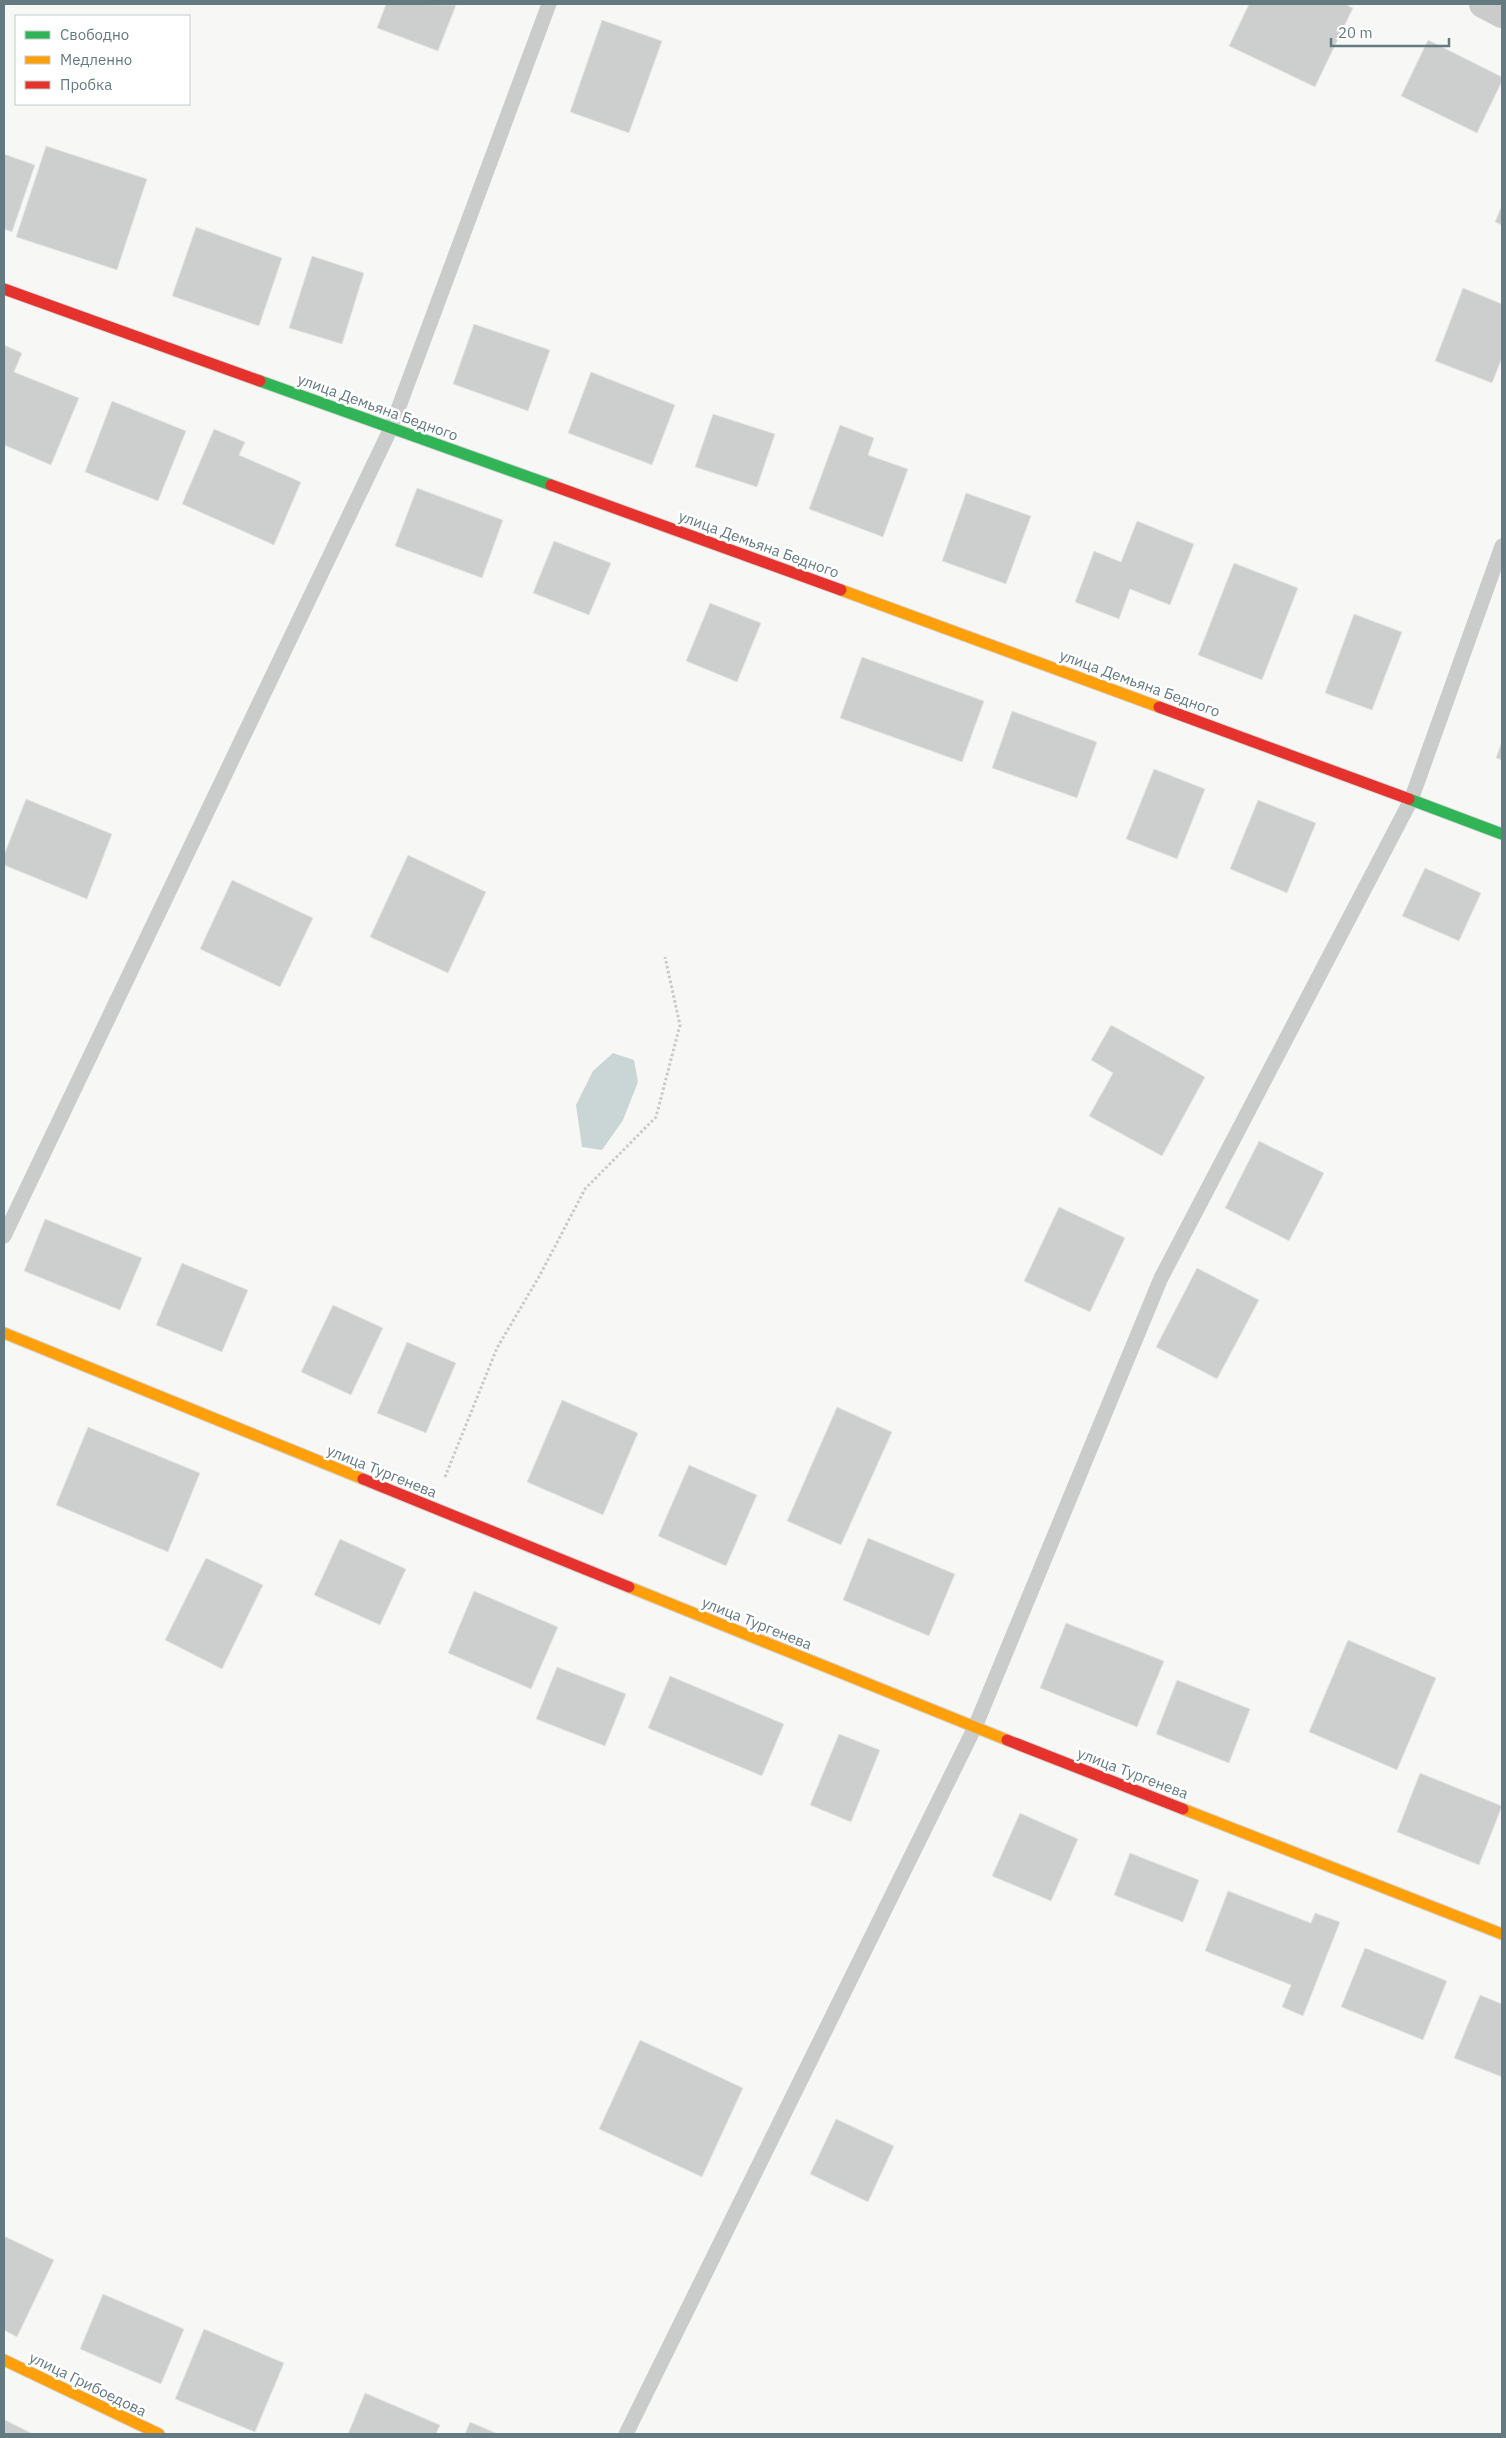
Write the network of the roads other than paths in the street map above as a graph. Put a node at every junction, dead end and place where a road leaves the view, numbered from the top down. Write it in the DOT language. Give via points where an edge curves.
graph roads {
  1 [pos="549,4"];
  2 [pos="1483,4"];
  3 [pos="1502,14"];
  4 [pos="4,289"];
  5 [pos="391,428"];
  6 [pos="1502,546"];
  7 [pos="1411,800"];
  8 [pos="1502,834"];
  9 [pos="4,1236"];
  10 [pos="4,1334"];
  11 [pos="976,1727"];
  12 [pos="1502,1934"];
  13 [pos="4,2360"];
  14 [pos="159,2434"];
  15 [pos="626,2434"];
  1 -- 5 [label="lane"];
  2 -- 3 [label="street"];
  4 -- 5 [label="street, улица Демьяна Бедного"];
  5 -- 7 [label="street, улица Демьяна Бедного" via="851,593"];
  5 -- 9 [label="lane"];
  6 -- 7 [label="lane"];
  7 -- 8 [label="street, улица Демьяна Бедного"];
  7 -- 11 [label="lane" via="1161,1278"];
  10 -- 11 [label="street, улица Тургенева"];
  11 -- 12 [label="street, улица Тургенева"];
  11 -- 15 [label="lane"];
  13 -- 14 [label="street, улица Грибоедова"];
}
